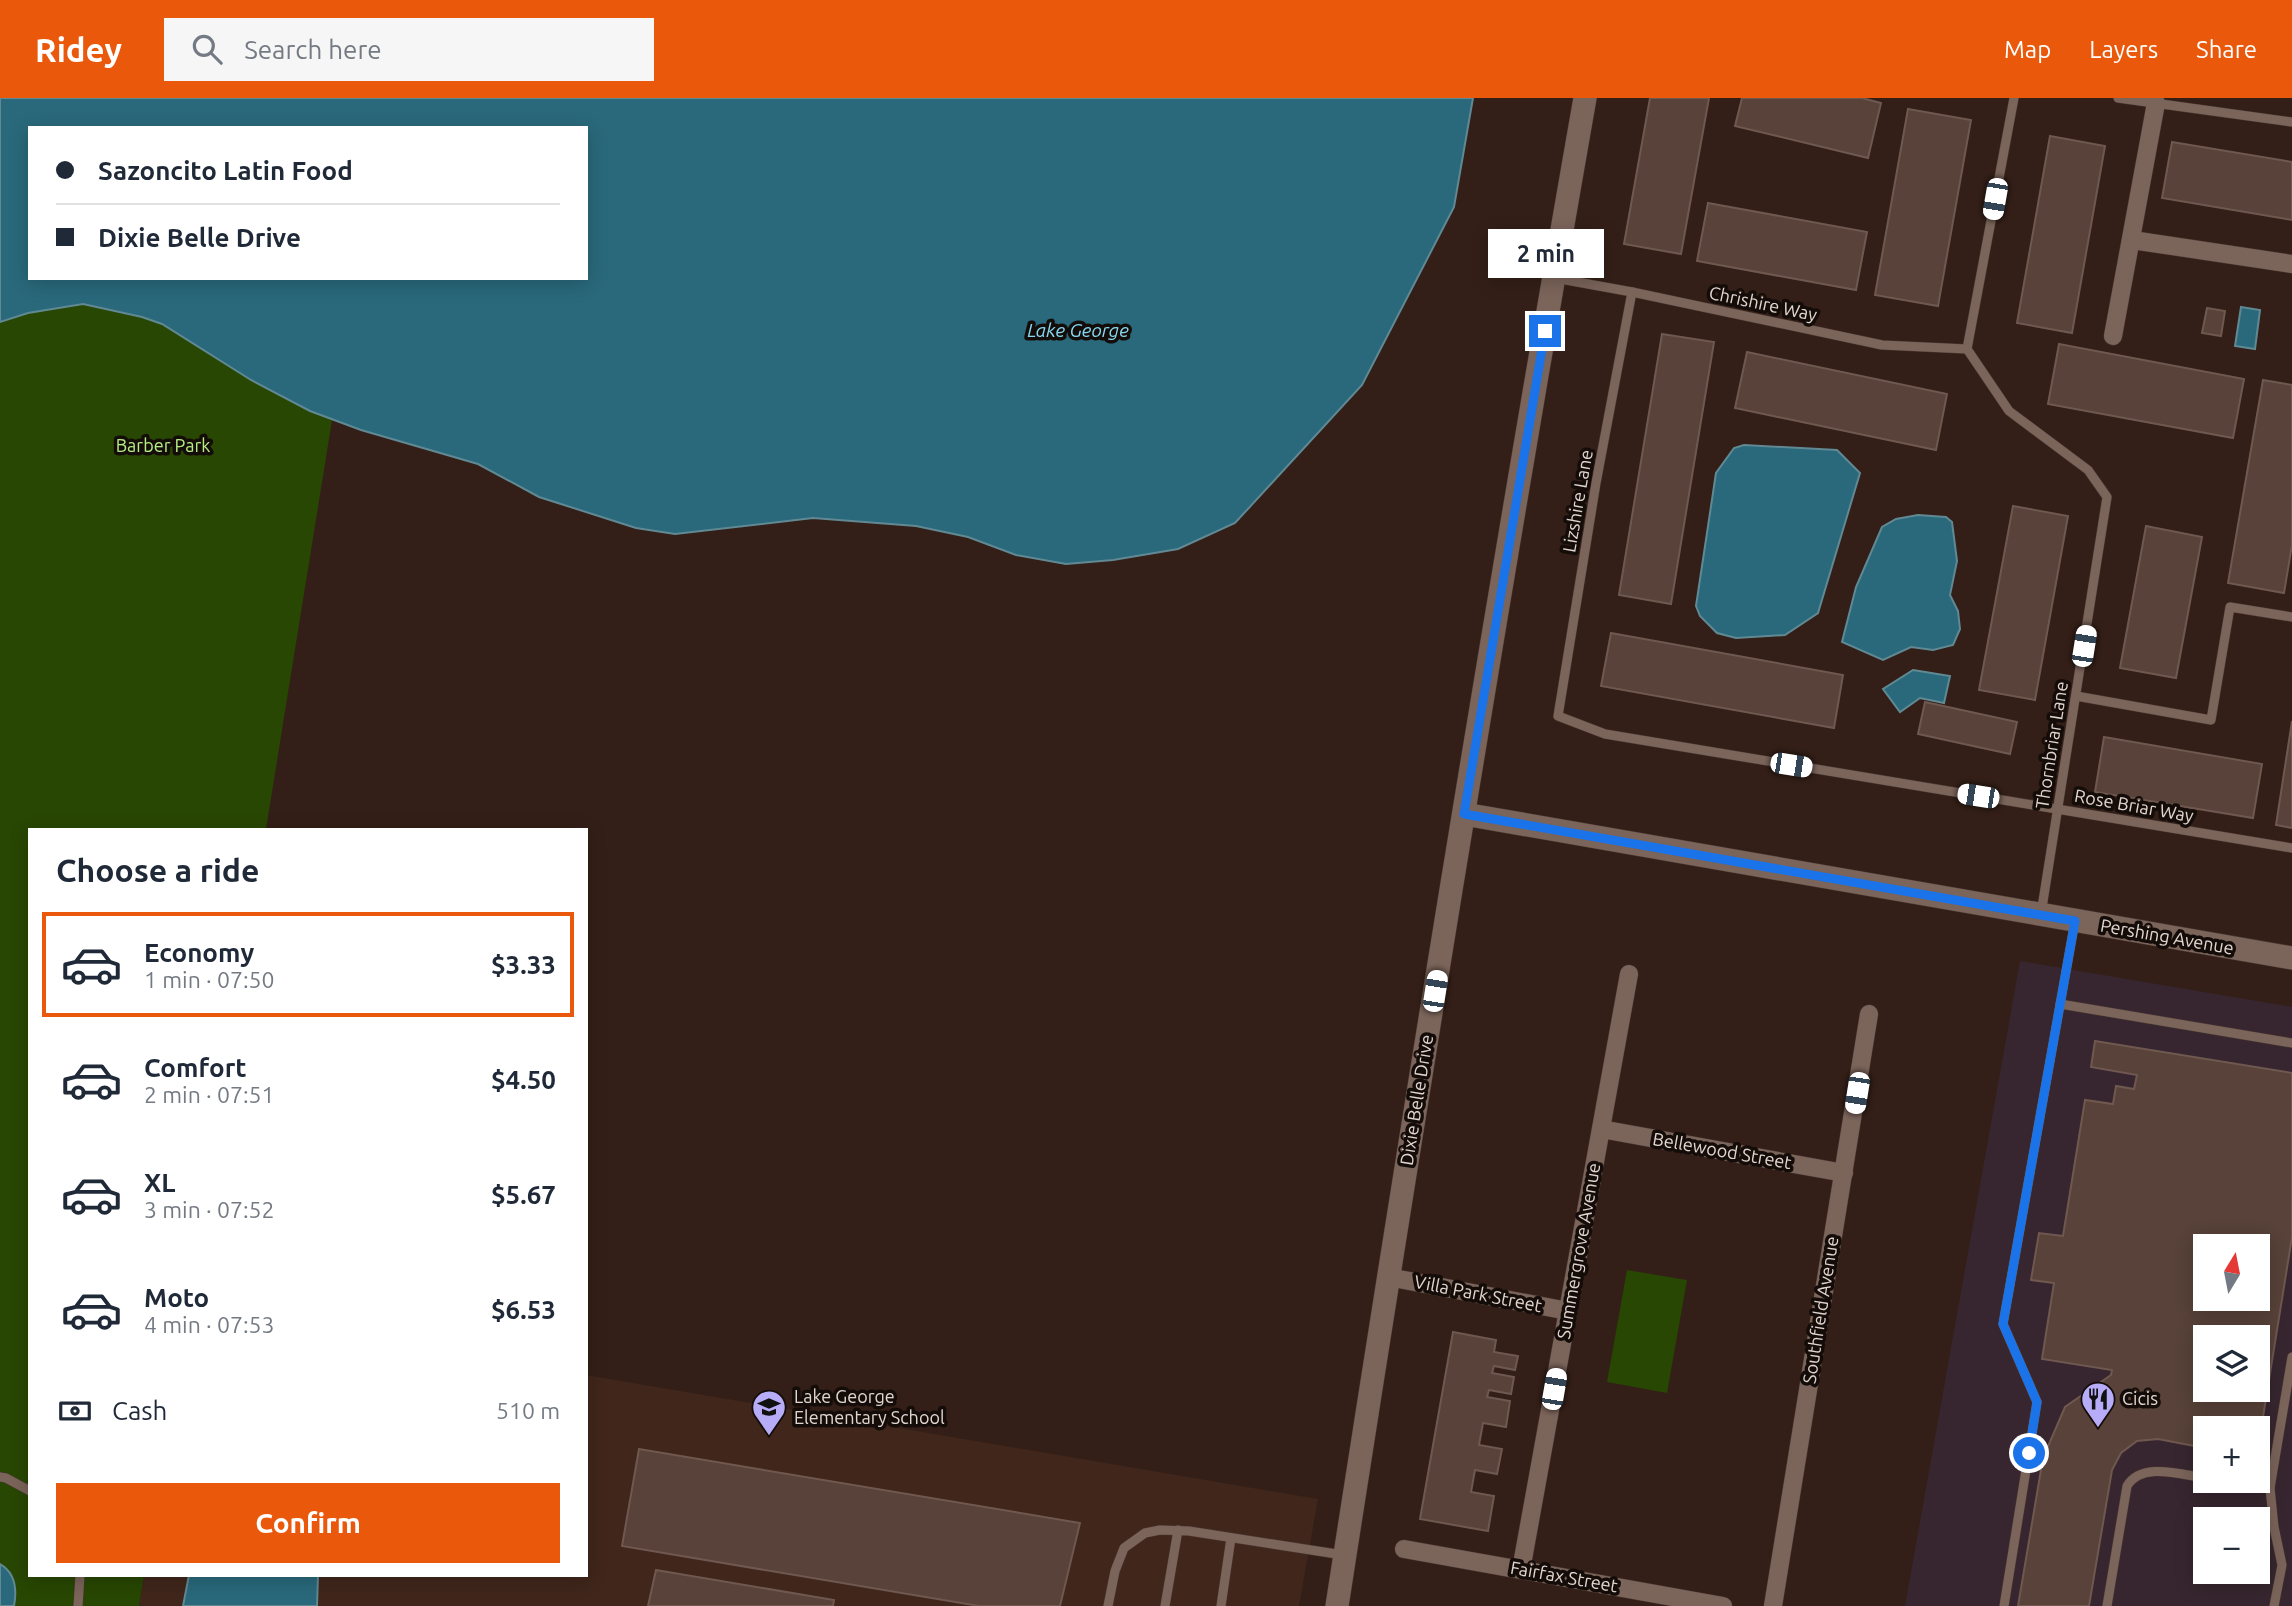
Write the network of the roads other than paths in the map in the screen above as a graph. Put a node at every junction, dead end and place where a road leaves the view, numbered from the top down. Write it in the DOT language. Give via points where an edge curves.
graph roads {
  1 [pos="1585,98"];
  2 [pos="2014,98"];
  3 [pos="2118,98"];
  4 [pos="2156,103"];
  5 [pos="2292,122"];
  6 [pos="2132,240"];
  7 [pos="2292,264"];
  8 [pos="1553,278"];
  9 [pos="1632,292"];
  10 [pos="2113,336"];
  11 [pos="1967,349"];
  12 [pos="2292,617"];
  13 [pos="2076,696"];
  14 [pos="1558,716"];
  15 [pos="2057,809"];
  16 [pos="1464,814"];
  17 [pos="2292,848"];
  18 [pos="2041,915"];
  19 [pos="2075,921"];
  20 [pos="2292,958"];
  21 [pos="1629,974"];
  22 [pos="2060,1004"];
  23 [pos="1869,1014"];
  24 [pos="2292,1043"];
  25 [pos="1601,1129"];
  26 [pos="1844,1173"];
  27 [pos="1388,1277"];
  28 [pos="1568,1311"];
  29 [pos="2292,1357"];
  30 [pos="2193,1476"];
  31 [pos="0,1477"];
  32 [pos="2270,1488"];
  33 [pos="28,1490"];
  34 [pos="1178,1530"];
  35 [pos="1231,1538"];
  36 [pos="1404,1549"];
  37 [pos="1345,1556"];
  38 [pos="1521,1570"];
  39 [pos="80,1577"];
  40 [pos="78,1606"];
  41 [pos="1108,1606"];
  42 [pos="1165,1606"];
  43 [pos="1221,1606"];
  44 [pos="1337,1606"];
  45 [pos="1723,1606"];
  46 [pos="1773,1606"];
  47 [pos="2004,1606"];
  48 [pos="2107,1606"];
  49 [pos="2274,1606"];
  1 -- 8 [label="street, Dixie Belle Drive"];
  2 -- 11 [label="lane"];
  3 -- 4 [label="lane"];
  4 -- 5 [label="lane"];
  4 -- 6 [label="street"];
  6 -- 7 [label="street"];
  6 -- 10 [label="street"];
  8 -- 9 [label="lane, Chrishire Way"];
  8 -- 16 [label="street, Dixie Belle Drive"];
  9 -- 11 [label="lane, Chrishire Way" via="1882,345"];
  9 -- 14 [label="lane, Lizshire Lane"];
  11 -- 13 [label="lane, Thornbriar Lane" via="2009,411 2088,470 2107,497"];
  12 -- 13 [label="lane" via="2230,607 2211,720"];
  13 -- 15 [label="lane, Thornbriar Lane"];
  14 -- 15 [label="lane, Rose Briar Way" via="1605,734"];
  15 -- 17 [label="lane, Rose Briar Way"];
  15 -- 18 [label="lane, Thornbriar Lane"];
  16 -- 18 [label="street, Pershing Avenue"];
  16 -- 27 [label="street, Dixie Belle Drive"];
  18 -- 19 [label="street, Pershing Avenue"];
  19 -- 20 [label="street, Pershing Avenue"];
  19 -- 22 [label="lane"];
  21 -- 25 [label="street, Summergrove Avenue"];
  22 -- 24 [label="lane"];
  22 -- 47 [label="lane" via="2003,1324 2037,1402"];
  23 -- 26 [label="street, Southfield Avenue"];
  25 -- 26 [label="street, Bellewood Street"];
  25 -- 28 [label="street, Summergrove Avenue"];
  26 -- 46 [label="street, Southfield Avenue"];
  27 -- 28 [label="street, Villa Park Street"];
  27 -- 37 [label="street, Dixie Belle Drive"];
  28 -- 38 [label="street, Summergrove Avenue"];
  29 -- 32 [label="lane"];
  30 -- 48 [label="lane" via="2144,1473 2127,1486"];
  31 -- 33 [label="lane"];
  32 -- 49 [label="lane" via="2282,1565"];
  34 -- 35 [label="lane"];
  34 -- 41 [label="lane" via="1145,1533 1124,1548"];
  34 -- 42 [label="lane"];
  35 -- 37 [label="lane"];
  35 -- 43 [label="lane"];
  36 -- 38 [label="street, Fairfax Street"];
  37 -- 44 [label="street, Dixie Belle Drive"];
  38 -- 45 [label="street, Fairfax Street"];
  39 -- 40 [label="lane"];
}
